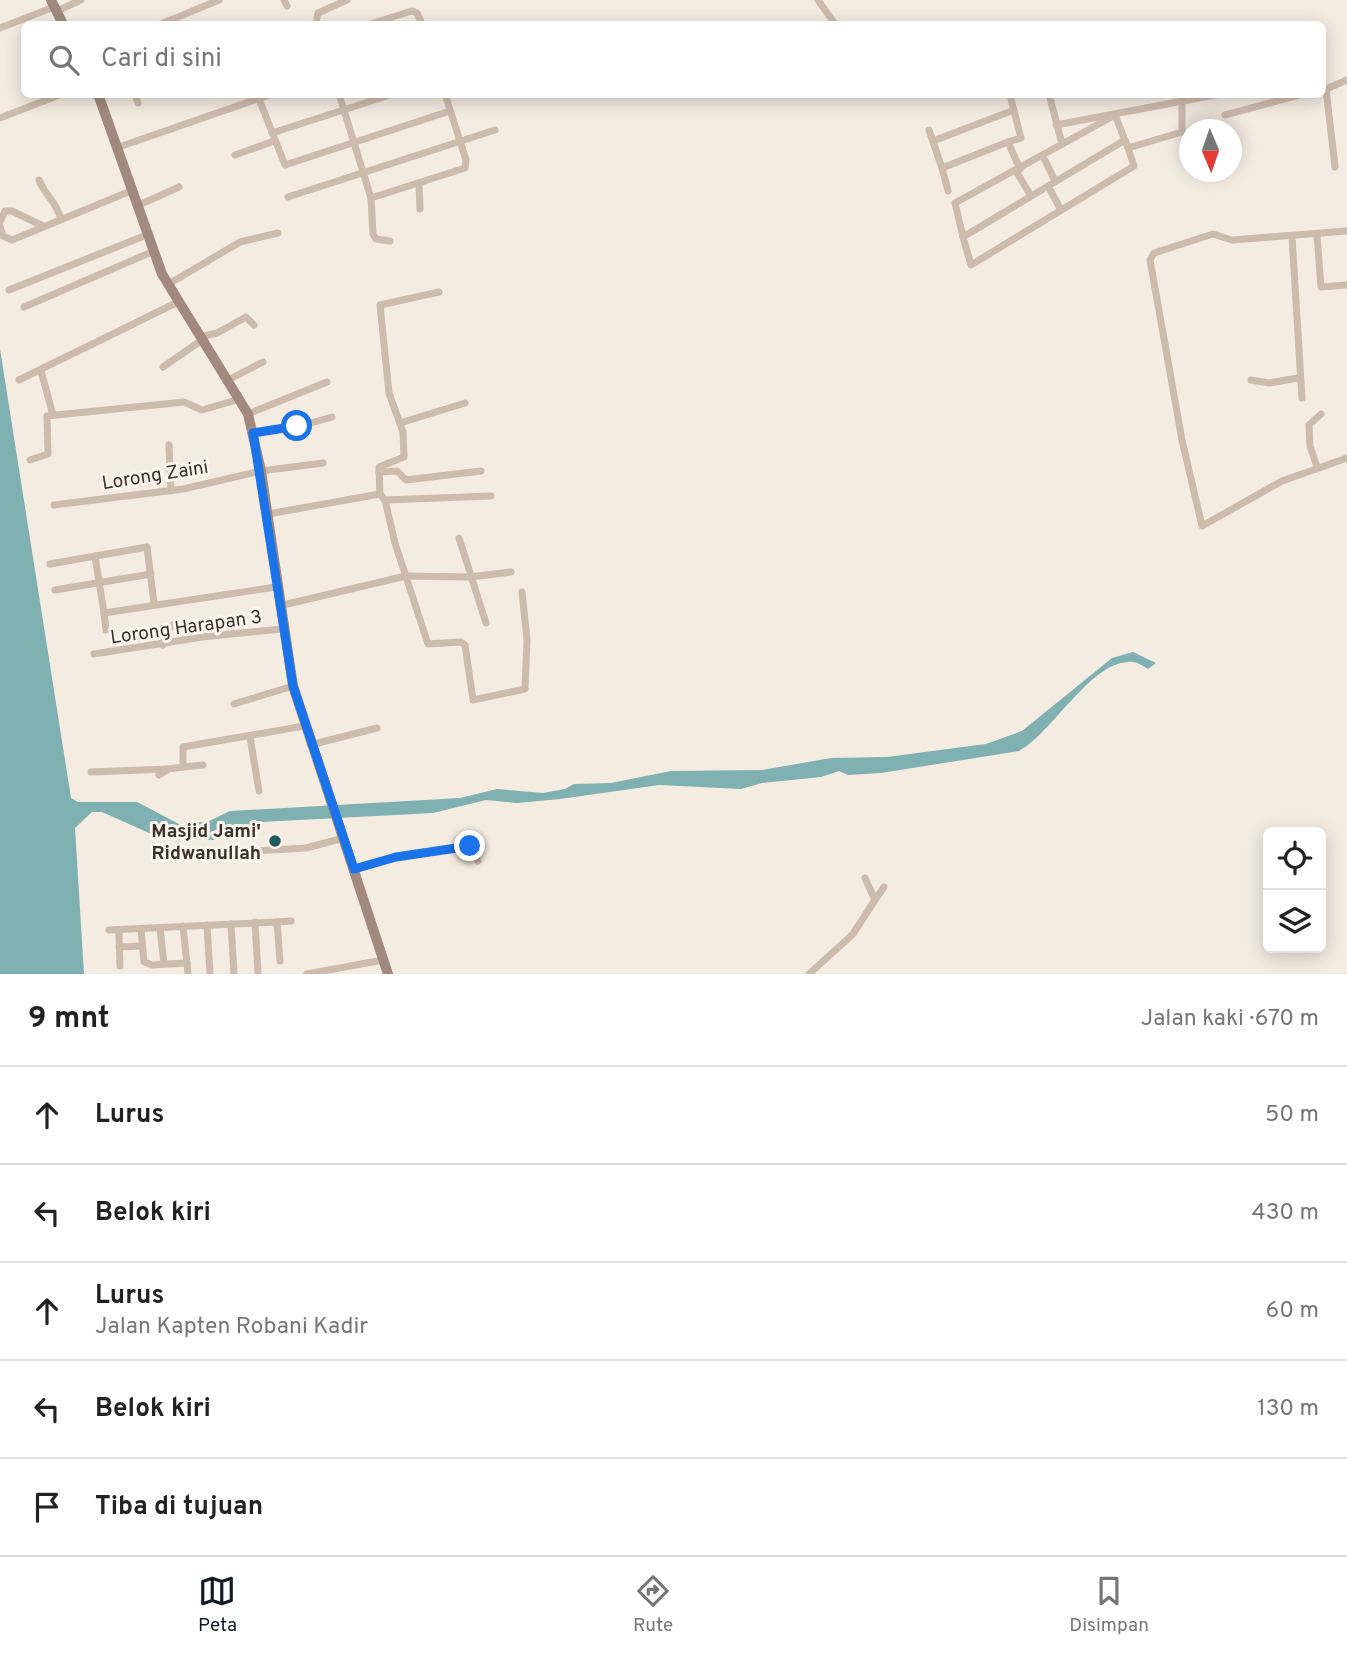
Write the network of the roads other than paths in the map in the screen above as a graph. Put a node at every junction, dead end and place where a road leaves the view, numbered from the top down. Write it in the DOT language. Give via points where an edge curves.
graph roads {
  1 [pos="81,0"];
  2 [pos="219,0"];
  3 [pos="347,0"];
  4 [pos="818,0"];
  5 [pos="54,6"];
  6 [pos="186,15"];
  7 [pos="170,21"];
  8 [pos="188,21"];
  9 [pos="317,21"];
  10 [pos="380,21"];
  11 [pos="421,21"];
  12 [pos="833,21"];
  13 [pos="0,28"];
  14 [pos="1347,80"];
  15 [pos="1326,88"];
  16 [pos="52,98"];
  17 [pos="100,98"];
  18 [pos="136,98"];
  19 [pos="245,98"];
  20 [pos="340,98"];
  21 [pos="381,98"];
  22 [pos="446,98"];
  23 [pos="1049,98"];
  24 [pos="1195,98"];
  25 [pos="1290,98"];
  26 [pos="1325,98"];
  27 [pos="259,99"];
  28 [pos="1011,99"];
  29 [pos="1182,102"];
  30 [pos="138,103"];
  31 [pos="247,103"];
  32 [pos="344,110"];
  33 [pos="1014,110"];
  34 [pos="450,111"];
  35 [pos="1115,115"];
  36 [pos="1225,115"];
  37 [pos="0,118"];
  38 [pos="1056,125"];
  39 [pos="495,130"];
  40 [pos="929,131"];
  41 [pos="273,137"];
  42 [pos="459,140"];
  43 [pos="933,141"];
  44 [pos="354,142"];
  45 [pos="1008,142"];
  46 [pos="1062,144"];
  47 [pos="1127,144"];
  48 [pos="119,148"];
  49 [pos="235,155"];
  50 [pos="1043,156"];
  51 [pos="1335,167"];
  52 [pos="942,168"];
  53 [pos="362,170"];
  54 [pos="1018,170"];
  55 [pos="38,180"];
  56 [pos="419,183"];
  57 [pos="1052,183"];
  58 [pos="179,187"];
  59 [pos="133,190"];
  60 [pos="948,191"];
  61 [pos="1031,196"];
  62 [pos="288,197"];
  63 [pos="372,198"];
  64 [pos="139,205"];
  65 [pos="420,209"];
  66 [pos="1062,210"];
  67 [pos="61,219"];
  68 [pos="0,224"];
  69 [pos="43,226"];
  70 [pos="1347,231"];
  71 [pos="278,233"];
  72 [pos="149,234"];
  73 [pos="1317,235"];
  74 [pos="963,237"];
  75 [pos="1292,237"];
  76 [pos="390,242"];
  77 [pos="154,251"];
  78 [pos="167,285"];
  79 [pos="1347,285"];
  80 [pos="9,290"];
  81 [pos="439,292"];
  82 [pos="178,302"];
  83 [pos="24,307"];
  84 [pos="254,325"];
  85 [pos="201,339"];
  86 [pos="263,362"];
  87 [pos="163,367"];
  88 [pos="41,371"];
  89 [pos="1298,378"];
  90 [pos="19,380"];
  91 [pos="228,380"];
  92 [pos="1251,380"];
  93 [pos="327,382"];
  94 [pos="1302,398"];
  95 [pos="240,399"];
  96 [pos="465,403"];
  97 [pos="51,408"];
  98 [pos="248,414"];
  99 [pos="1321,414"];
  100 [pos="332,417"];
  101 [pos="400,423"];
  102 [pos="253,433"];
  103 [pos="169,445"];
  104 [pos="1347,458"];
  105 [pos="30,460"];
  106 [pos="323,463"];
  107 [pos="1317,467"];
  108 [pos="261,471"];
  109 [pos="481,471"];
  110 [pos="379,472"];
  111 [pos="171,491"];
  112 [pos="491,496"];
  113 [pos="383,497"];
  114 [pos="54,505"];
  115 [pos="268,514"];
  116 [pos="460,538"];
  117 [pos="95,556"];
  118 [pos="50,564"];
  119 [pos="511,572"];
  120 [pos="151,574"];
  121 [pos="406,576"];
  122 [pos="470,577"];
  123 [pos="99,583"];
  124 [pos="276,587"];
  125 [pos="55,590"];
  126 [pos="522,592"];
  127 [pos="154,603"];
  128 [pos="279,606"];
  129 [pos="104,613"];
  130 [pos="486,623"];
  131 [pos="174,624"];
  132 [pos="282,629"];
  133 [pos="106,630"];
  134 [pos="163,645"];
  135 [pos="94,654"];
  136 [pos="293,686"];
  137 [pos="234,704"];
  138 [pos="304,726"];
  139 [pos="377,728"];
  140 [pos="250,737"];
  141 [pos="310,745"];
  142 [pos="203,765"];
  143 [pos="183,767"];
  144 [pos="168,769"];
  145 [pos="91,772"];
  146 [pos="159,775"];
  147 [pos="259,791"];
  148 [pos="344,838"];
  149 [pos="239,852"];
  150 [pos="478,861"];
  151 [pos="354,869"];
  152 [pos="865,878"];
  153 [pos="884,887"];
  154 [pos="875,900"];
  155 [pos="291,921"];
  156 [pos="255,922"];
  157 [pos="277,922"];
  158 [pos="231,924"];
  159 [pos="207,925"];
  160 [pos="183,926"];
  161 [pos="160,928"];
  162 [pos="141,929"];
  163 [pos="108,930"];
  164 [pos="119,933"];
  165 [pos="142,946"];
  166 [pos="119,947"];
  167 [pos="383,960"];
  168 [pos="280,961"];
  169 [pos="187,963"];
  170 [pos="164,964"];
  171 [pos="120,966"];
  172 [pos="188,974"];
  173 [pos="210,974"];
  174 [pos="234,974"];
  175 [pos="258,974"];
  176 [pos="307,974"];
  177 [pos="388,974"];
  178 [pos="809,974"];
  1 -- 5 [label="street"];
  2 -- 6 [label="street"];
  3 -- 9 [label="street" via="318,13"];
  4 -- 12 [label="street"];
  5 -- 13 [label="street"];
  6 -- 7 [label="street"];
  6 -- 8 [label="street"];
  10 -- 11 [label="street" via="412,11"];
  14 -- 15 [label="street"];
  16 -- 37 [label="street"];
  17 -- 48 [label="main road"];
  18 -- 30 [label="street"];
  19 -- 31 [label="street"];
  20 -- 32 [label="street"];
  21 -- 32 [label="street"];
  22 -- 34 [label="street"];
  23 -- 38 [label="street"];
  24 -- 29 [label="street"];
  25 -- 36 [label="street"];
  26 -- 51 [label="street"];
  27 -- 31 [label="street"];
  27 -- 41 [label="street"];
  28 -- 33 [label="street"];
  29 -- 35 [label="street"];
  29 -- 47 [label="street" via="1182,132"];
  31 -- 48 [label="street"];
  32 -- 41 [label="street"];
  32 -- 44 [label="street"];
  33 -- 43 [label="street"];
  33 -- 45 [label="street" via="1021,138"];
  34 -- 42 [label="street"];
  34 -- 44 [label="street"];
  35 -- 38 [label="street"];
  35 -- 46 [label="street"];
  35 -- 47 [label="street"];
  38 -- 46 [label="street"];
  39 -- 42 [label="street"];
  40 -- 43 [label="street"];
  41 -- 44 [label="street" via="285,164"];
  41 -- 49 [label="street"];
  42 -- 53 [label="street"];
  42 -- 56 [label="street" via="465,168"];
  43 -- 52 [label="street"];
  44 -- 53 [label="street"];
  45 -- 52 [label="street"];
  45 -- 54 [label="street"];
  46 -- 50 [label="street"];
  47 -- 57 [label="street"];
  47 -- 66 [label="street" via="1134,166"];
  48 -- 59 [label="main road"];
  50 -- 54 [label="street"];
  50 -- 57 [label="street"];
  52 -- 60 [label="street"];
  53 -- 62 [label="street"];
  53 -- 63 [label="street"];
  54 -- 61 [label="street"];
  54 -- 74 [label="street" via="955,203"];
  55 -- 67 [label="street" via="56,201"];
  56 -- 63 [label="street"];
  56 -- 65 [label="street"];
  57 -- 61 [label="street"];
  57 -- 66 [label="street"];
  58 -- 64 [label="street"];
  59 -- 64 [label="main road"];
  59 -- 67 [label="street"];
  61 -- 74 [label="street"];
  63 -- 76 [label="street" via="373,234"];
  64 -- 72 [label="main road"];
  66 -- 74 [label="street" via="971,265"];
  67 -- 69 [label="street"];
  68 -- 69 [label="street" via="5,211 12,211"];
  68 -- 69 [label="street" via="10,240"];
  70 -- 73 [label="street"];
  71 -- 78 [label="street" via="240,242"];
  72 -- 77 [label="main road"];
  72 -- 80 [label="street"];
  73 -- 75 [label="street"];
  73 -- 79 [label="street" via="1321,287"];
  75 -- 89 [label="street"];
  75 -- 107 [label="street" via="1231,240 1213,234 1154,253 1150,260 1179,428 1202,526 1268,488"];
  77 -- 78 [label="main road"];
  77 -- 83 [label="street"];
  78 -- 82 [label="main road"];
  81 -- 101 [label="street" via="380,305 389,393"];
  82 -- 85 [label="main road"];
  82 -- 88 [label="street"];
  84 -- 85 [label="street" via="246,317"];
  85 -- 87 [label="street"];
  85 -- 91 [label="main road"];
  86 -- 91 [label="street"];
  88 -- 90 [label="street"];
  88 -- 97 [label="street"];
  89 -- 92 [label="street" via="1269,383"];
  89 -- 94 [label="street"];
  91 -- 95 [label="main road"];
  93 -- 98 [label="street"];
  95 -- 97 [label="street" via="202,410 184,402"];
  95 -- 98 [label="main road"];
  96 -- 101 [label="street"];
  97 -- 105 [label="street" via="45,419 48,454"];
  98 -- 102 [label="main road"];
  99 -- 107 [label="street" via="1309,425"];
  100 -- 102 [label="street"];
  101 -- 110 [label="street" via="404,458 381,465"];
  102 -- 108 [label="main road"];
  103 -- 111 [label="street"];
  104 -- 107 [label="street"];
  106 -- 108 [label="street, Lorong Zaini"];
  108 -- 111 [label="street, Lorong Zaini"];
  108 -- 115 [label="main road"];
  109 -- 110 [label="street" via="406,480 397,471"];
  110 -- 113 [label="street"];
  111 -- 114 [label="street, Lorong Zaini"];
  112 -- 113 [label="street"];
  113 -- 115 [label="street"];
  113 -- 121 [label="street"];
  115 -- 124 [label="main road"];
  116 -- 122 [label="street"];
  117 -- 118 [label="street"];
  117 -- 120 [label="street" via="146,547"];
  117 -- 123 [label="street"];
  119 -- 122 [label="street"];
  120 -- 123 [label="street"];
  120 -- 127 [label="street"];
  121 -- 122 [label="street"];
  121 -- 126 [label="street" via="428,645 465,645 473,700 525,689 528,648"];
  121 -- 128 [label="street"];
  122 -- 130 [label="street"];
  123 -- 125 [label="street"];
  123 -- 129 [label="street"];
  124 -- 127 [label="street"];
  124 -- 128 [label="main road"];
  127 -- 129 [label="street"];
  128 -- 132 [label="main road"];
  129 -- 133 [label="street"];
  131 -- 134 [label="street" via="162,636"];
  132 -- 134 [label="street, Lorong Harapan 3"];
  132 -- 136 [label="main road"];
  134 -- 135 [label="street, Lorong Harapan 3"];
  136 -- 137 [label="street"];
  136 -- 138 [label="main road"];
  138 -- 140 [label="street"];
  138 -- 141 [label="main road"];
  139 -- 141 [label="street"];
  140 -- 143 [label="street" via="183,747"];
  140 -- 147 [label="street"];
  141 -- 148 [label="main road"];
  142 -- 143 [label="street"];
  143 -- 144 [label="street"];
  144 -- 145 [label="street"];
  144 -- 146 [label="street"];
  148 -- 149 [label="street" via="306,848"];
  148 -- 151 [label="main road"];
  150 -- 151 [label="street" via="470,846 396,857"];
  151 -- 167 [label="main road"];
  152 -- 154 [label="street"];
  153 -- 154 [label="street"];
  154 -- 178 [label="street" via="853,934"];
  155 -- 157 [label="street"];
  156 -- 157 [label="street"];
  156 -- 158 [label="street"];
  156 -- 175 [label="street"];
  157 -- 168 [label="street"];
  158 -- 159 [label="street"];
  158 -- 174 [label="street"];
  159 -- 160 [label="street"];
  159 -- 173 [label="street"];
  160 -- 161 [label="street"];
  160 -- 169 [label="street"];
  161 -- 162 [label="street"];
  161 -- 170 [label="street"];
  162 -- 163 [label="street"];
  162 -- 165 [label="street"];
  164 -- 166 [label="street"];
  165 -- 166 [label="street"];
  165 -- 170 [label="street" via="145,962"];
  166 -- 171 [label="street"];
  167 -- 176 [label="street"];
  167 -- 177 [label="main road"];
  169 -- 170 [label="street"];
  169 -- 172 [label="street"];
}
